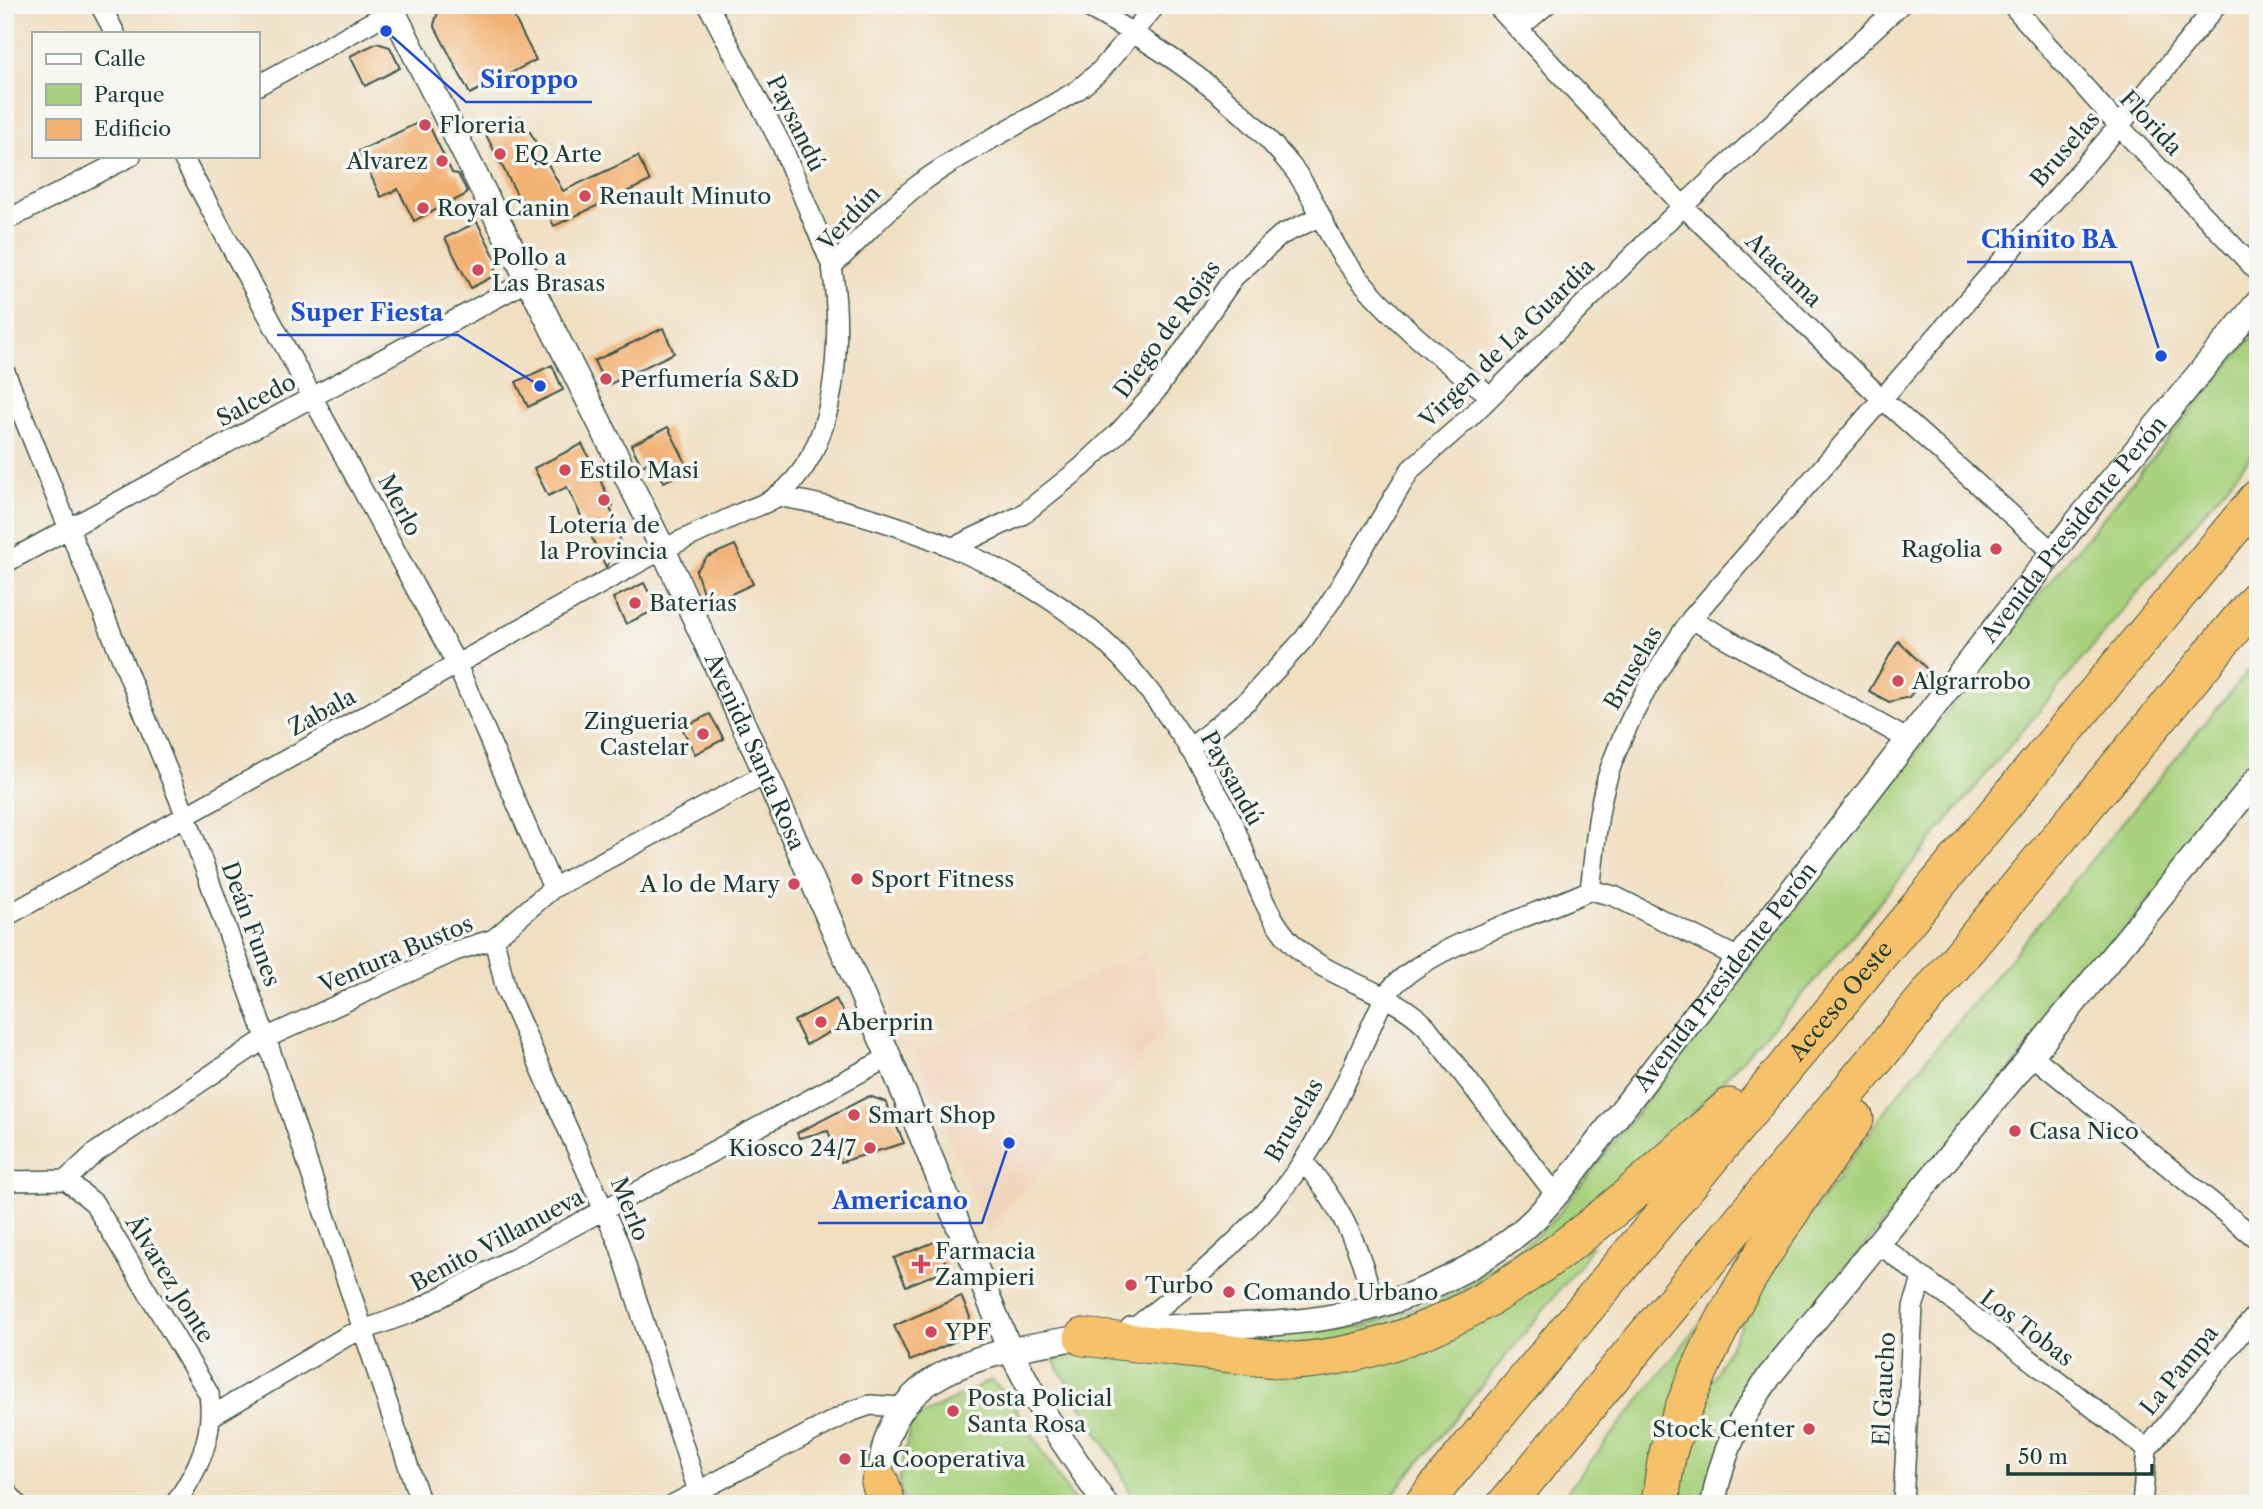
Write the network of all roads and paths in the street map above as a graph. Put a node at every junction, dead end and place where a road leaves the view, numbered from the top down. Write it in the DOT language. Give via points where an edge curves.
graph roads {
  1 [pos="100,5"];
  2 [pos="708,5"];
  3 [pos="1084,5"];
  4 [pos="1156,5"];
  5 [pos="1496,5"];
  6 [pos="1546,5"];
  7 [pos="1900,5"];
  8 [pos="2012,5"];
  9 [pos="2217,5"];
  10 [pos="395,7"];
  11 [pos="1518,29"];
  12 [pos="1132,31"];
  13 [pos="114,32"];
  14 [pos="259,85"];
  15 [pos="2119,125"];
  16 [pos="127,158"];
  17 [pos="183,158"];
  18 [pos="1683,205"];
  19 [pos="1321,216"];
  20 [pos="5,221"];
  21 [pos="832,266"];
  22 [pos="2258,272"];
  23 [pos="529,280"];
  24 [pos="2258,302"];
  25 [pos="5,372"];
  26 [pos="313,396"];
  27 [pos="1491,396"];
  28 [pos="1880,397"];
  29 [pos="776,496"];
  30 [pos="2258,498"];
  31 [pos="69,528"];
  32 [pos="954,547"];
  33 [pos="663,549"];
  34 [pos="2054,553"];
  35 [pos="5,563"];
  36 [pos="2258,598"];
  37 [pos="1691,619"];
  38 [pos="457,665"];
  39 [pos="1907,739"];
  40 [pos="1189,749"];
  41 [pos="766,774"];
  42 [pos="2258,778"];
  43 [pos="186,816"];
  44 [pos="553,888"];
  45 [pos="1590,890"];
  46 [pos="2005,904"];
  47 [pos="5,917"];
  48 [pos="494,939"];
  49 [pos="1740,958"];
  50 [pos="1385,996"];
  51 [pos="1829,1017"];
  52 [pos="266,1038"];
  53 [pos="2033,1056"];
  54 [pos="889,1057"];
  55 [pos="1303,1161"];
  56 [pos="66,1180"];
  57 [pos="5,1181"];
  58 [pos="1556,1195"];
  59 [pos="606,1210"];
  60 [pos="2258,1240"];
  61 [pos="1880,1244"];
  62 [pos="1922,1279"];
  63 [pos="1373,1307"];
  64 [pos="2258,1312"];
  65 [pos="1133,1329"];
  66 [pos="365,1331"];
  67 [pos="1083,1337"];
  68 [pos="1009,1348"];
  69 [pos="901,1407"];
  70 [pos="212,1416"];
  71 [pos="2147,1448"];
  72 [pos="5,1490"];
  73 [pos="700,1497"];
  74 [pos="882,1497"];
  75 [pos="17,1504"];
  76 [pos="175,1504"];
  77 [pos="421,1504"];
  78 [pos="674,1504"];
  79 [pos="1105,1504"];
  80 [pos="1423,1504"];
  81 [pos="1506,1504"];
  82 [pos="1660,1504"];
  83 [pos="1713,1504"];
  84 [pos="1903,1504"];
  85 [pos="2142,1504"];
  1 -- 13 [label="street"];
  2 -- 21 [label="street, Paysandú" via="782,146"];
  3 -- 12 [label="street"];
  4 -- 12 [label="street, Verdún"];
  5 -- 11 [label="street, Atacama"];
  6 -- 11 [label="street"];
  7 -- 18 [label="street, Virgen de La Guardia"];
  8 -- 15 [label="street, Florida"];
  9 -- 15 [label="street, Bruselas"];
  10 -- 14 [label="street"];
  10 -- 23 [label="street, Avenida Santa Rosa"];
  11 -- 18 [label="street, Atacama"];
  12 -- 19 [label="street" via="1237,108 1294,169"];
  12 -- 21 [label="street, Verdún" via="1079,89 925,180 883,213"];
  15 -- 22 [label="street, Florida"];
  15 -- 28 [label="street, Bruselas"];
  16 -- 20 [label="street"];
  17 -- 26 [label="street, Merlo"];
  18 -- 27 [label="street, Virgen de La Guardia"];
  18 -- 28 [label="street, Atacama"];
  19 -- 27 [label="street" via="1343,257 1369,290"];
  19 -- 32 [label="street, Diego de Rojas" via="1281,235 1234,277 1156,391 1082,467 1022,515"];
  21 -- 29 [label="street, Verdún" via="838,313 836,355 823,425 809,458"];
  23 -- 26 [label="street, Salcedo"];
  23 -- 33 [label="street, Avenida Santa Rosa"];
  24 -- 34 [label="street, Avenida Presidente Perón"];
  25 -- 31 [label="street, Deán Funes"];
  26 -- 31 [label="street, Salcedo"];
  26 -- 38 [label="street, Merlo"];
  27 -- 40 [label="street, Virgen de La Guardia" via="1411,469 1304,639 1248,700"];
  28 -- 34 [label="street, Atacama"];
  28 -- 37 [label="street, Bruselas"];
  29 -- 32 [label="street, Paysandú" via="828,505"];
  29 -- 33 [label="street, Verdún"];
  30 -- 51 [label="highway, Acceso Oeste"];
  31 -- 35 [label="street, Salcedo"];
  31 -- 43 [label="street, Deán Funes"];
  32 -- 40 [label="street, Paysandú" via="1014,580 1099,637 1132,670"];
  33 -- 38 [label="street, Zabala"];
  33 -- 41 [label="street, Avenida Santa Rosa"];
  34 -- 39 [label="street, Avenida Presidente Perón"];
  36 -- 46 [label="highway"];
  37 -- 39 [label="street"];
  37 -- 45 [label="street, Bruselas" via="1661,664 1618,748 1606,783"];
  38 -- 43 [label="street, Zabala"];
  38 -- 44 [label="street, Merlo"];
  39 -- 49 [label="street, Avenida Presidente Perón"];
  40 -- 50 [label="street, Paysandú" via="1221,799 1274,922 1289,942 1314,961"];
  41 -- 44 [label="street, Ventura Bustos"];
  41 -- 54 [label="street, Avenida Santa Rosa"];
  42 -- 53 [label="street"];
  43 -- 47 [label="street, Zabala"];
  43 -- 52 [label="street, Deán Funes"];
  44 -- 48 [label="street, Ventura Bustos"];
  45 -- 49 [label="street" via="1614,896"];
  45 -- 50 [label="street, Bruselas" via="1430,958 1395,982"];
  46 -- 81 [label="highway"];
  46 -- 82 [label="highway" via="1770,1238 1725,1313 1669,1448"];
  48 -- 52 [label="street, Ventura Bustos" via="456,951"];
  48 -- 59 [label="street, Merlo" via="506,990"];
  49 -- 58 [label="street, Avenida Presidente Perón"];
  50 -- 55 [label="street, Bruselas"];
  50 -- 58 [label="street, Paysandú" via="1408,1008 1426,1026"];
  51 -- 67 [label="highway" via="1642,1185 1564,1247 1428,1328 1349,1353 1293,1360"];
  51 -- 80 [label="highway, Acceso Oeste"];
  52 -- 56 [label="street, Ventura Bustos" via="95,1153"];
  52 -- 66 [label="street, Deán Funes"];
  53 -- 60 [label="street"];
  53 -- 61 [label="street"];
  54 -- 59 [label="street, Benito Villanueva"];
  54 -- 68 [label="street, Avenida Santa Rosa"];
  55 -- 63 [label="street" via="1333,1197 1368,1275"];
  55 -- 65 [label="street, Bruselas" via="1231,1246"];
  56 -- 57 [label="street"];
  56 -- 70 [label="street, Álvarez Jonte" via="93,1203 126,1255 204,1382"];
  58 -- 63 [label="street, Avenida Presidente Perón" via="1527,1226 1471,1266 1430,1287"];
  59 -- 66 [label="street, Benito Villanueva" via="413,1312"];
  59 -- 73 [label="street, Merlo"];
  61 -- 62 [label="street, Los Tobas"];
  61 -- 83 [label="street" via="1739,1419 1723,1457"];
  62 -- 71 [label="street, Los Tobas"];
  62 -- 84 [label="street, El Gaucho" via="1913,1307"];
  63 -- 65 [label="street, Avenida Presidente Perón" via="1324,1318"];
  64 -- 71 [label="street, La Pampa"];
  65 -- 67 [label="street, Avenida Presidente Perón"];
  66 -- 70 [label="street, Benito Villanueva" via="331,1345"];
  66 -- 77 [label="street, Deán Funes"];
  67 -- 68 [label="street, Avenida Presidente Perón"];
  68 -- 69 [label="street, Avenida Presidente Perón" via="942,1375 918,1389"];
  68 -- 79 [label="street, Avenida Santa Rosa" via="1041,1409"];
  69 -- 73 [label="street" via="870,1405 850,1412"];
  69 -- 74 [label="street" via="886,1434"];
  70 -- 76 [label="street" via="205,1449"];
  71 -- 85 [label="street, La Pampa"];
  72 -- 75 [label="street"];
  73 -- 78 [label="street"];
}
